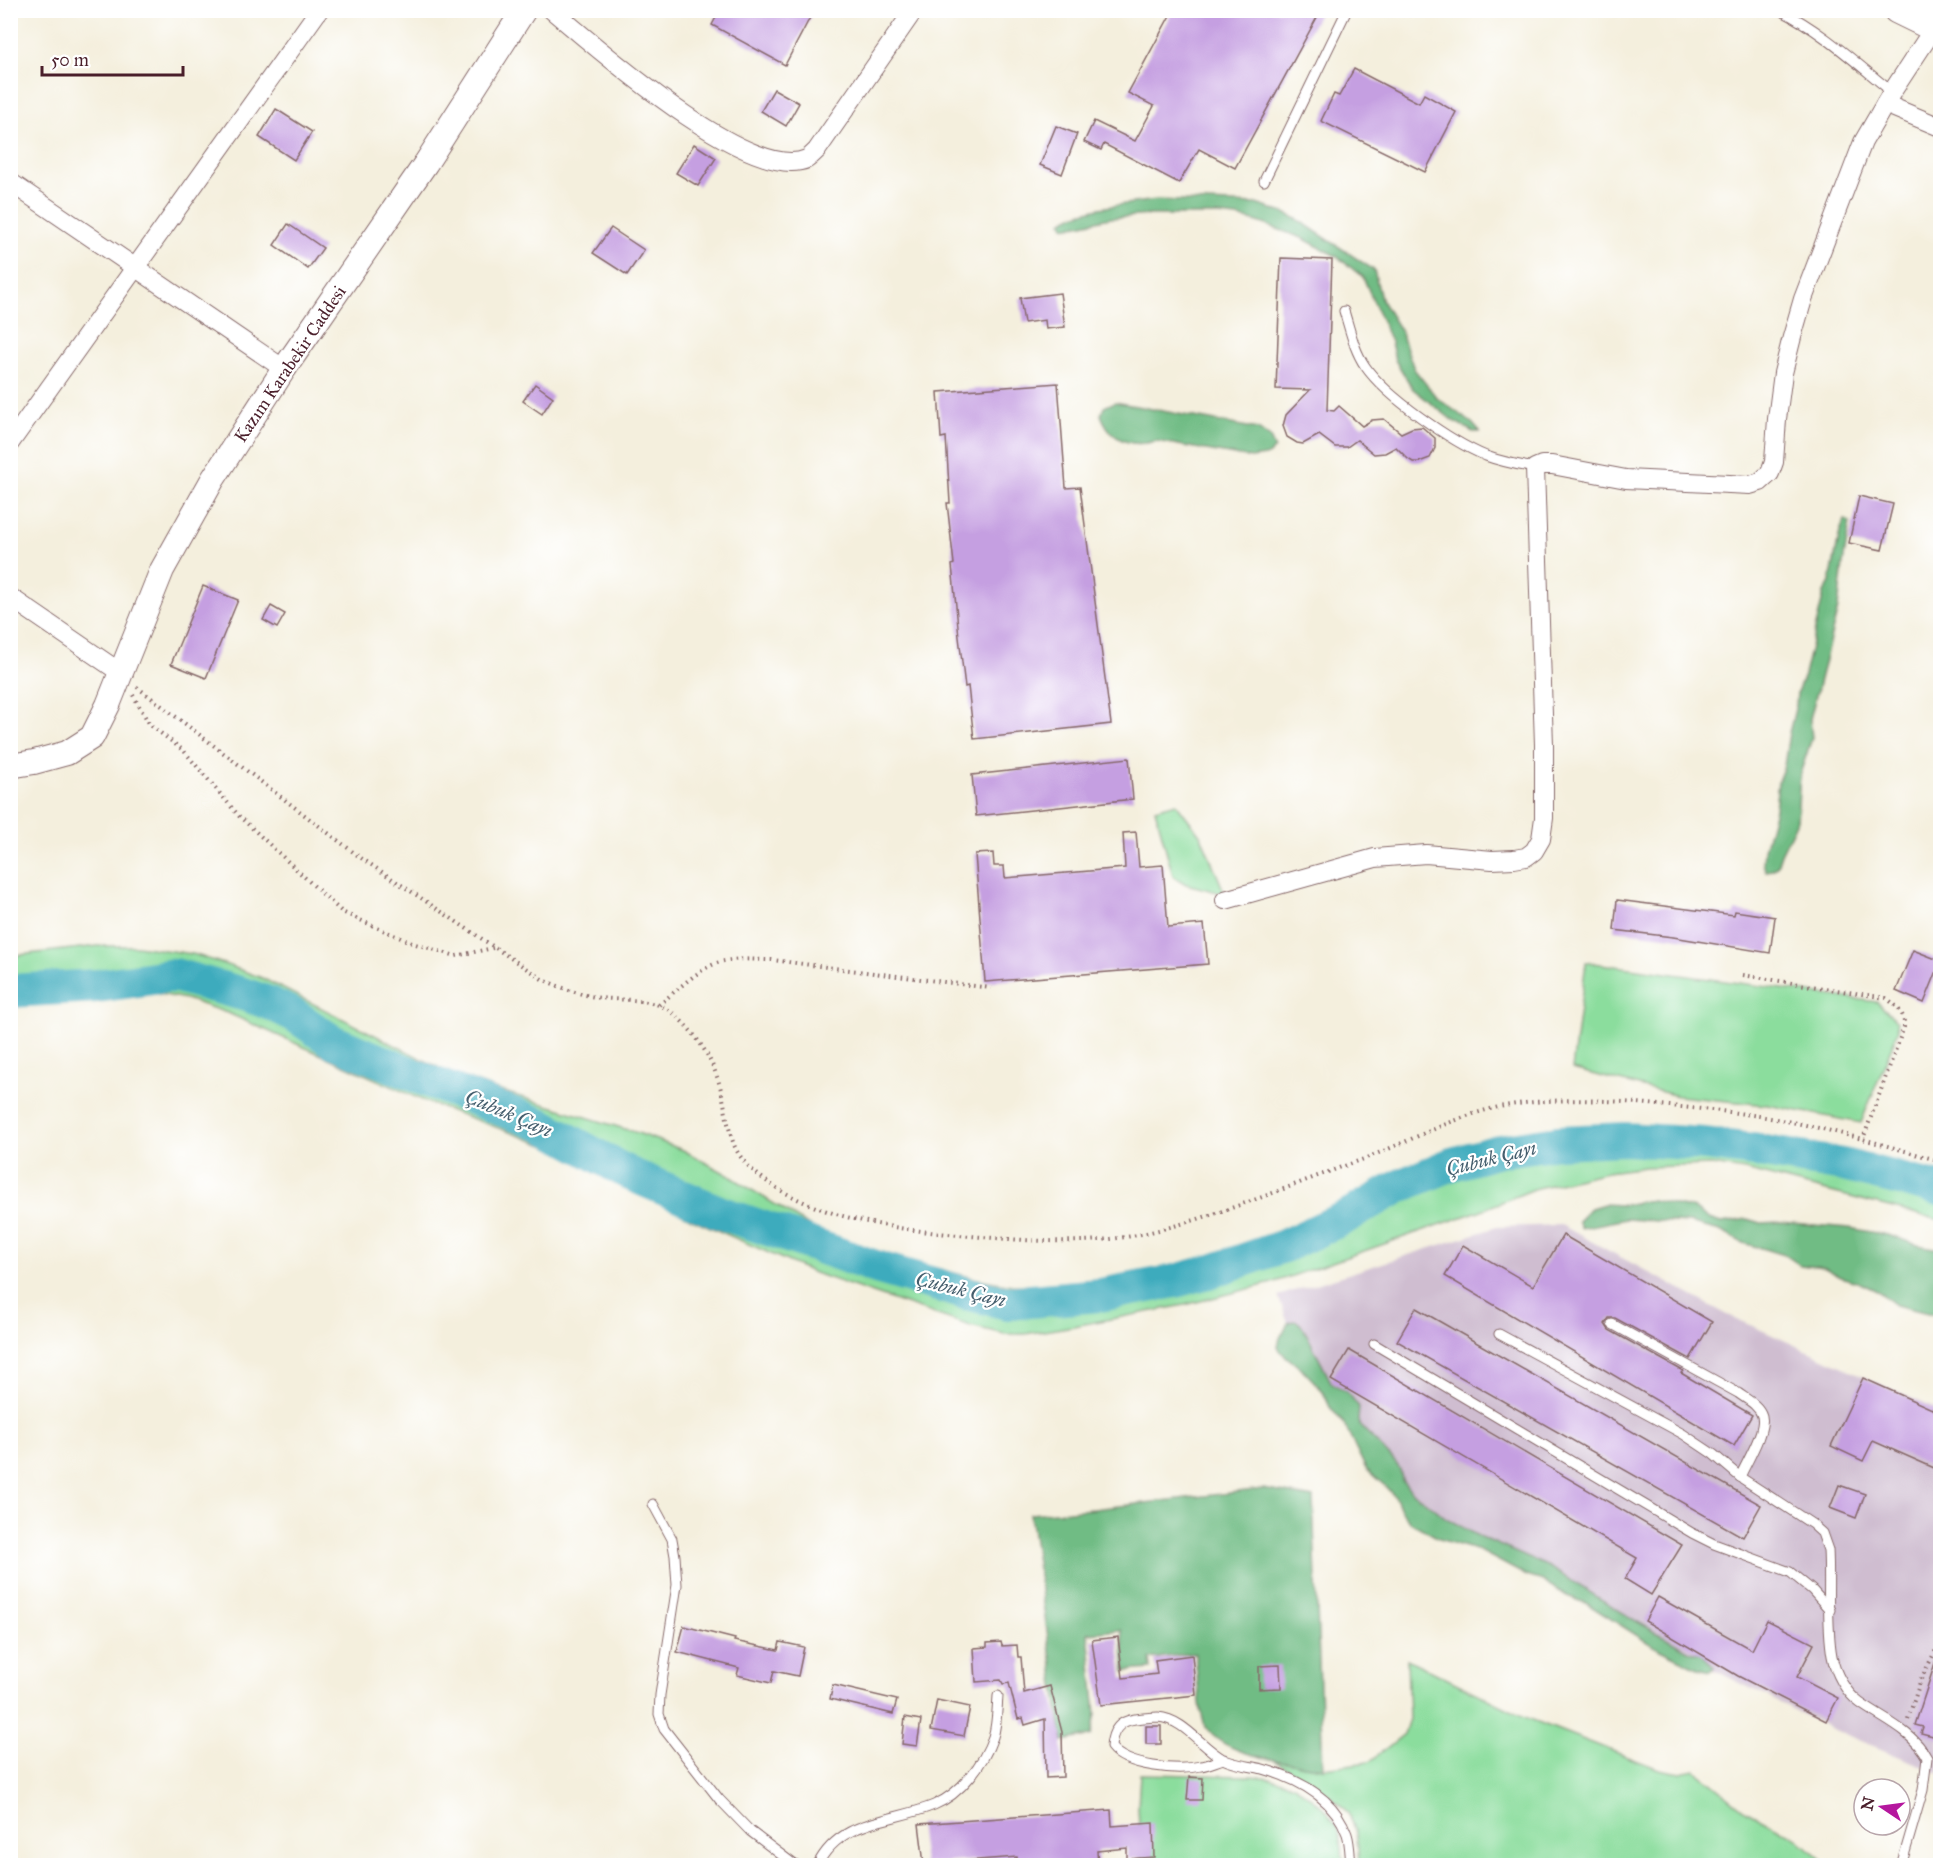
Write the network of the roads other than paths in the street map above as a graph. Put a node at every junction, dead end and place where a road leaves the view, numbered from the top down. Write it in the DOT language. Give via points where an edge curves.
graph roads {
  1 [pos="319,10"];
  2 [pos="524,10"];
  3 [pos="552,10"];
  4 [pos="914,10"];
  5 [pos="1347,10"];
  6 [pos="1780,10"];
  7 [pos="1897,10"];
  8 [pos="1937,30"];
  9 [pos="1888,98"];
  10 [pos="1941,127"];
  11 [pos="10,182"];
  12 [pos="1264,182"];
  13 [pos="136,268"];
  14 [pos="1344,311"];
  15 [pos="284,369"];
  16 [pos="10,443"];
  17 [pos="1535,468"];
  18 [pos="10,597"];
  19 [pos="121,673"];
  20 [pos="10,766"];
  21 [pos="1225,900"];
  22 [pos="1612,1324"];
  23 [pos="1499,1334"];
  24 [pos="1374,1344"];
  25 [pos="1740,1477"];
  26 [pos="653,1504"];
  27 [pos="1830,1610"];
  28 [pos="998,1696"];
  29 [pos="1224,1759"];
  30 [pos="796,1866"];
  31 [pos="817,1866"];
  32 [pos="1352,1866"];
  33 [pos="1901,1866"];
  1 -- 13 [label="street"];
  2 -- 15 [label="street, Kazım Karabekir Caddesi" via="380,231"];
  3 -- 4 [label="street" via="673,107 742,148 785,161 807,159 817,150"];
  5 -- 12 [label="lane"];
  6 -- 9 [label="lane" via="1826,38"];
  7 -- 8 [label="main road"];
  8 -- 9 [label="street"];
  9 -- 10 [label="street"];
  9 -- 17 [label="street" via="1863,142 1803,298 1784,374 1770,473 1750,485 1626,478 1552,465"];
  11 -- 13 [label="street"];
  13 -- 15 [label="street"];
  13 -- 16 [label="street"];
  14 -- 17 [label="lane" via="1365,366 1401,402 1467,447 1509,464"];
  15 -- 19 [label="street, Kazım Karabekir Caddesi" via="176,543"];
  17 -- 21 [label="street" via="1544,818 1534,851 1526,857 1492,860 1425,854 1375,858"];
  18 -- 19 [label="street"];
  19 -- 20 [label="street, Kazım Karabekir Caddesi" via="92,737 67,753"];
  22 -- 25 [label="lane" via="1756,1406 1762,1415 1762,1427"];
  23 -- 25 [label="lane" via="1683,1434"];
  24 -- 27 [label="lane" via="1692,1533 1790,1572"];
  25 -- 27 [label="lane" via="1822,1533 1828,1550"];
  26 -- 30 [label="lane" via="672,1539 677,1585 660,1695 659,1714 664,1729 719,1799 750,1831"];
  27 -- 33 [label="lane" via="1832,1658 1849,1693 1904,1731 1922,1747 1927,1758 1927,1771"];
  28 -- 31 [label="lane" via="994,1735 983,1759 959,1787 935,1804 844,1834 831,1844"];
  29 -- 29 [label="lane" via="1175,1722 1160,1717 1126,1720 1112,1737 1111,1747 1131,1761 1183,1768"];
  29 -- 32 [label="lane" via="1277,1773 1324,1799 1338,1815 1347,1835"];
}
